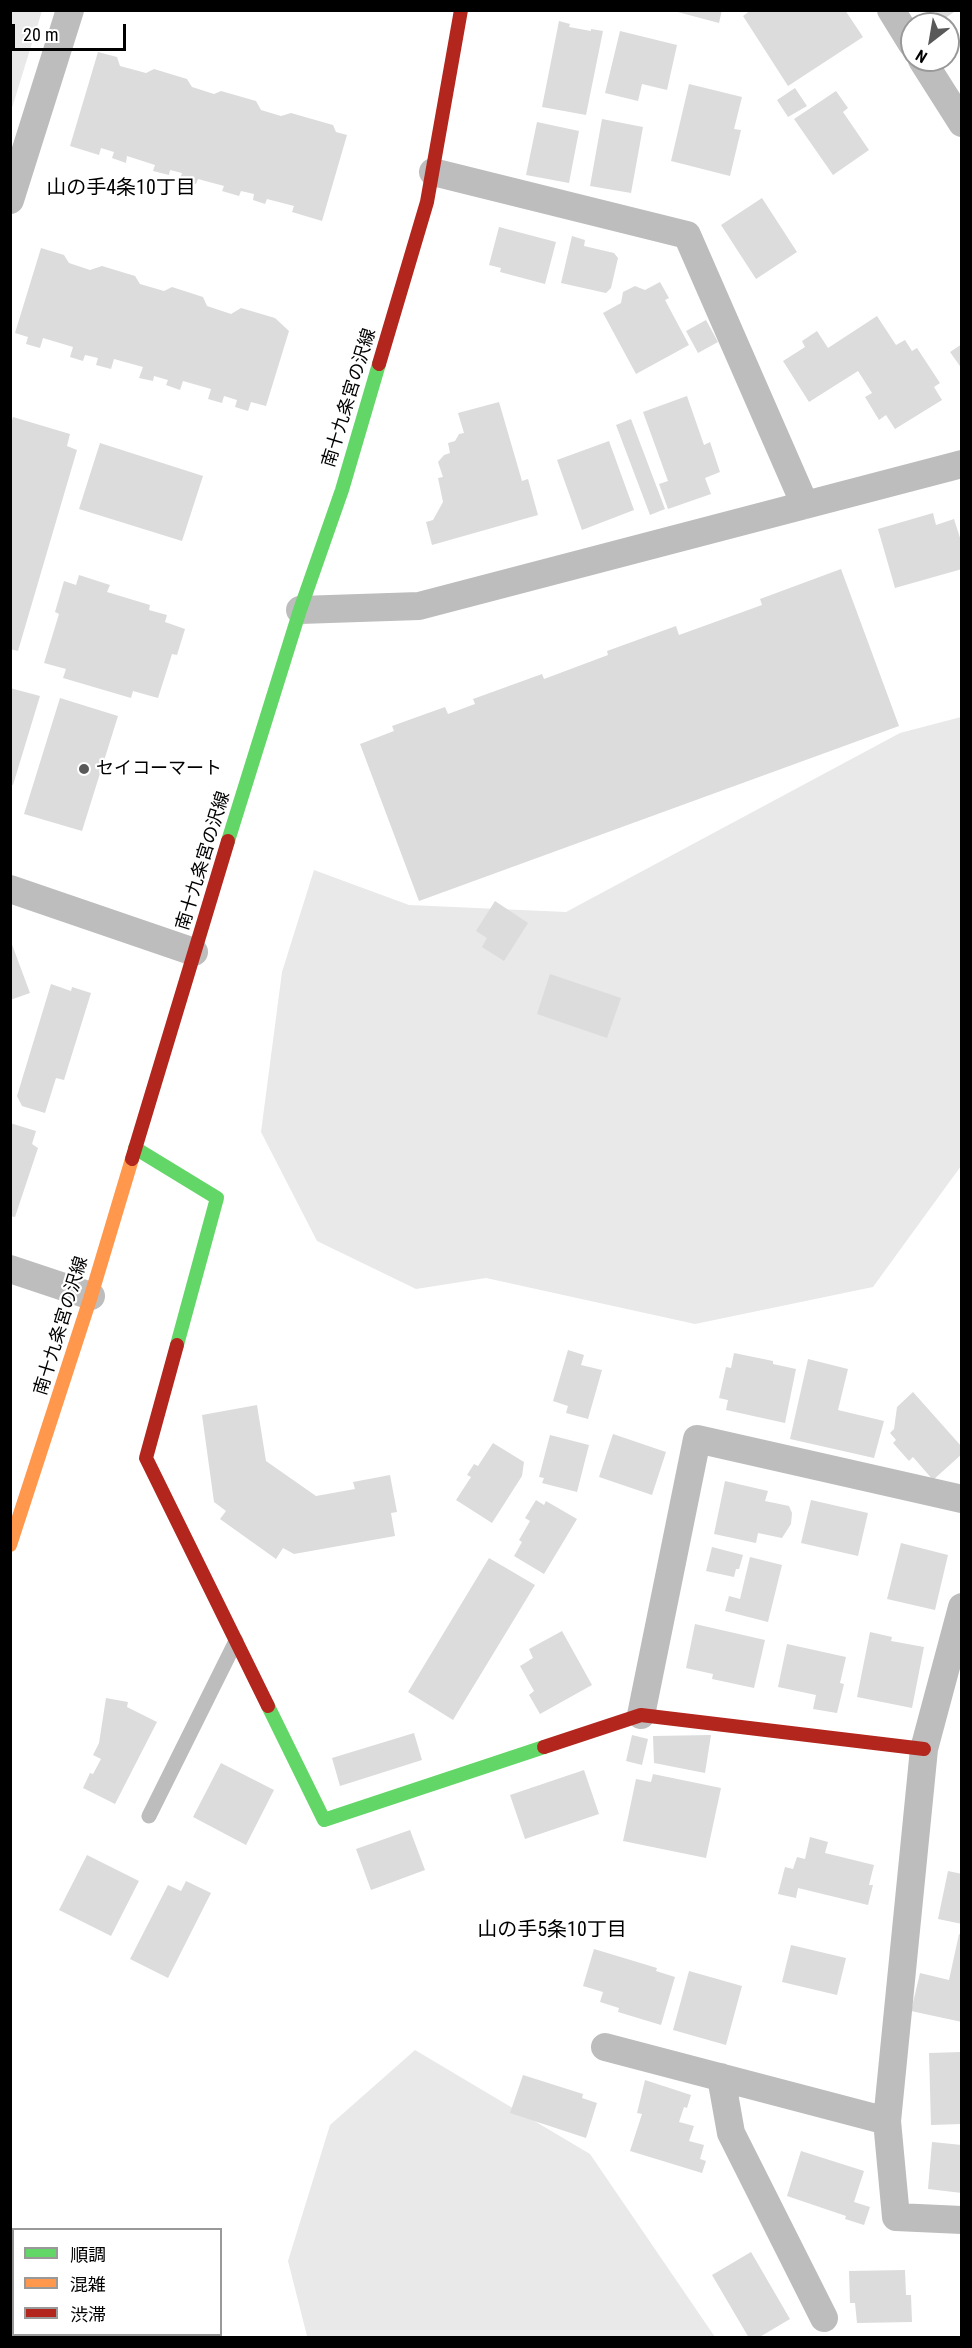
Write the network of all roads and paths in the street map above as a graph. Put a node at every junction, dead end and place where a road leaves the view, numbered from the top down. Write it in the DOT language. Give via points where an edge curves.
graph roads {
  1 [pos="70,10"];
  2 [pos="461,10"];
  3 [pos="891,10"];
  4 [pos="900,25"];
  5 [pos="930,72"];
  6 [pos="962,123"];
  7 [pos="432,172"];
  8 [pos="10,200"];
  9 [pos="962,464"];
  10 [pos="805,505"];
  11 [pos="300,610"];
  12 [pos="10,889"];
  13 [pos="194,952"];
  14 [pos="135,1148"];
  15 [pos="10,1269"];
  16 [pos="91,1296"];
  17 [pos="962,1499"];
  18 [pos="10,1545"];
  19 [pos="962,1607"];
  20 [pos="236,1641"];
  21 [pos="641,1715"];
  22 [pos="924,1749"];
  23 [pos="149,1816"];
  24 [pos="605,2047"];
  25 [pos="721,2078"];
  26 [pos="887,2121"];
  27 [pos="962,2220"];
  28 [pos="824,2318"];
  1 -- 8 [label="street"];
  2 -- 7 [label="main road, 南十九条宮の沢線"];
  3 -- 4 [label="street"];
  5 -- 6 [label="street"];
  7 -- 10 [label="street" via="687,235"];
  7 -- 11 [label="main road, 南十九条宮の沢線" via="427,202 342,489"];
  9 -- 10 [label="street"];
  10 -- 11 [label="street" via="419,606"];
  11 -- 13 [label="main road, 南十九条宮の沢線"];
  12 -- 13 [label="street"];
  13 -- 14 [label="main road, 南十九条宮の沢線"];
  14 -- 16 [label="main road, 南十九条宮の沢線"];
  14 -- 20 [label="main road" via="217,1198 146,1458"];
  15 -- 16 [label="street"];
  16 -- 18 [label="main road, 南十九条宮の沢線"];
  17 -- 21 [label="street" via="697,1439"];
  19 -- 22 [label="street"];
  20 -- 21 [label="main road" via="324,1820"];
  20 -- 23 [label="lane"];
  21 -- 22 [label="main road"];
  22 -- 26 [label="street"];
  24 -- 25 [label="street"];
  25 -- 26 [label="street"];
  25 -- 28 [label="street" via="731,2133"];
  26 -- 27 [label="street" via="896,2217"];
}
